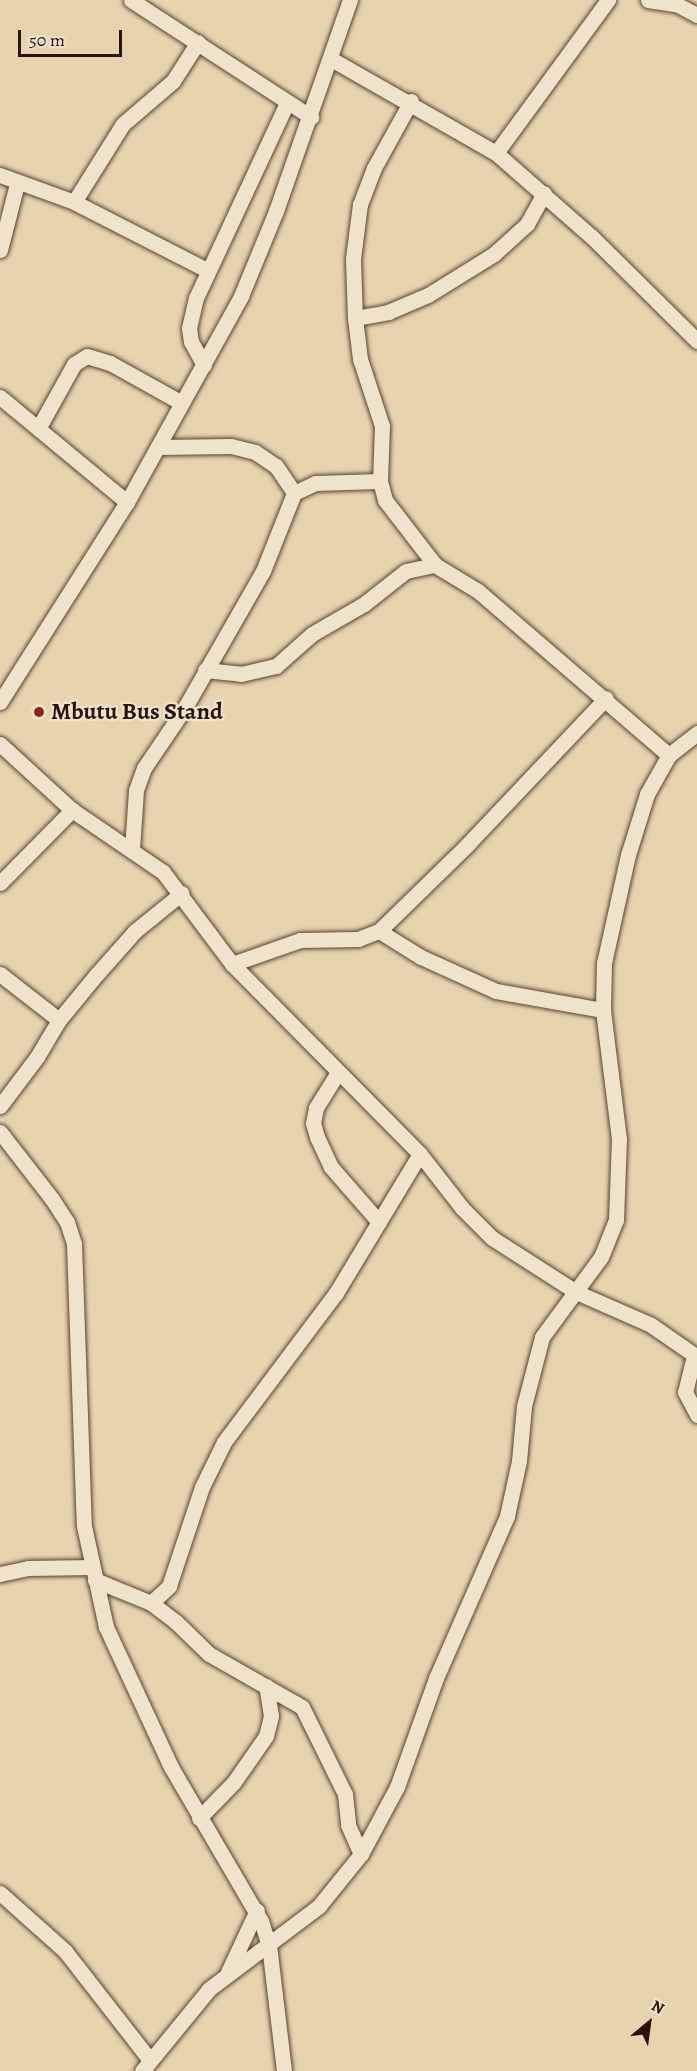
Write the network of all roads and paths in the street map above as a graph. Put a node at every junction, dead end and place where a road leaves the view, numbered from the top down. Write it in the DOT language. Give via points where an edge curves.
graph roads {
  1 [pos="131,0"];
  2 [pos="350,0"];
  3 [pos="608,0"];
  4 [pos="648,0"];
  5 [pos="697,15"];
  6 [pos="198,42"];
  7 [pos="331,59"];
  8 [pos="411,101"];
  9 [pos="287,103"];
  10 [pos="311,117"];
  11 [pos="496,153"];
  12 [pos="0,175"];
  13 [pos="17,184"];
  14 [pos="544,193"];
  15 [pos="74,202"];
  16 [pos="0,250"];
  17 [pos="207,270"];
  18 [pos="355,318"];
  19 [pos="697,341"];
  20 [pos="204,365"];
  21 [pos="1,401"];
  22 [pos="182,404"];
  23 [pos="39,427"];
  24 [pos="158,447"];
  25 [pos="380,481"];
  26 [pos="294,493"];
  27 [pos="127,502"];
  28 [pos="435,565"];
  29 [pos="205,670"];
  30 [pos="606,698"];
  31 [pos="0,702"];
  32 [pos="697,734"];
  33 [pos="0,744"];
  34 [pos="669,754"];
  35 [pos="72,810"];
  36 [pos="132,849"];
  37 [pos="0,883"];
  38 [pos="182,893"];
  39 [pos="379,931"];
  40 [pos="232,964"];
  41 [pos="0,974"];
  42 [pos="603,1010"];
  43 [pos="59,1020"];
  44 [pos="337,1074"];
  45 [pos="0,1106"];
  46 [pos="0,1132"];
  47 [pos="420,1154"];
  48 [pos="379,1221"];
  49 [pos="576,1292"];
  50 [pos="695,1357"];
  51 [pos="697,1415"];
  52 [pos="0,1574"];
  53 [pos="93,1574"];
  54 [pos="151,1604"];
  55 [pos="266,1686"];
  56 [pos="199,1818"];
  57 [pos="361,1854"];
  58 [pos="0,1893"];
  59 [pos="257,1910"];
  60 [pos="269,1945"];
  61 [pos="228,1972"];
  62 [pos="146,2065"];
  63 [pos="284,2071"];
  1 -- 6 [label="street"];
  2 -- 7 [label="street"];
  3 -- 11 [label="street"];
  4 -- 5 [label="street" via="678,5"];
  6 -- 9 [label="street"];
  6 -- 15 [label="street" via="173,81 123,124"];
  7 -- 8 [label="street"];
  7 -- 10 [label="street"];
  8 -- 11 [label="street"];
  8 -- 18 [label="street" via="374,168 360,204 353,259"];
  9 -- 10 [label="street"];
  9 -- 17 [label="street"];
  10 -- 20 [label="street" via="241,296"];
  11 -- 14 [label="street"];
  12 -- 13 [label="street"];
  13 -- 15 [label="street"];
  13 -- 16 [label="street"];
  14 -- 18 [label="street" via="527,224 494,254 428,295 388,312"];
  14 -- 19 [label="street"];
  15 -- 17 [label="street"];
  17 -- 20 [label="street" via="189,328 191,342"];
  18 -- 25 [label="street" via="360,359 382,426"];
  20 -- 22 [label="street"];
  21 -- 23 [label="street"];
  22 -- 23 [label="street" via="110,363 87,356 74,364"];
  22 -- 24 [label="street"];
  23 -- 27 [label="street"];
  24 -- 26 [label="street" via="231,446 255,452 276,466"];
  24 -- 27 [label="street"];
  25 -- 26 [label="street" via="315,483"];
  25 -- 28 [label="street" via="385,500"];
  26 -- 29 [label="street" via="263,571"];
  27 -- 31 [label="street"];
  28 -- 29 [label="street" via="406,571 364,604 312,634 276,666 241,674"];
  28 -- 30 [label="street" via="478,591"];
  29 -- 36 [label="street" via="141,776 135,799"];
  30 -- 34 [label="street"];
  30 -- 39 [label="street" via="467,845"];
  32 -- 34 [label="street"];
  33 -- 35 [label="street"];
  34 -- 42 [label="street" via="647,794 628,855 604,963"];
  35 -- 36 [label="street"];
  35 -- 37 [label="street"];
  36 -- 38 [label="street"];
  38 -- 40 [label="street"];
  38 -- 43 [label="street" via="135,931"];
  39 -- 40 [label="street" via="358,939 300,940"];
  39 -- 42 [label="street" via="421,957 496,991"];
  40 -- 44 [label="street"];
  41 -- 43 [label="street"];
  42 -- 49 [label="street" via="619,1139 620,1183 616,1220 601,1257"];
  43 -- 45 [label="street"];
  44 -- 47 [label="street"];
  44 -- 48 [label="street" via="316,1108 313,1123 317,1137 331,1167"];
  46 -- 53 [label="street" via="52,1199 67,1222 74,1245 84,1515"];
  47 -- 48 [label="street"];
  47 -- 49 [label="street" via="462,1208 492,1238"];
  48 -- 54 [label="street" via="336,1293 224,1442 202,1487 169,1586"];
  49 -- 50 [label="street" via="651,1325"];
  49 -- 57 [label="street" via="542,1337 524,1406 519,1461 507,1516 448,1648 397,1787"];
  50 -- 51 [label="street" via="685,1392"];
  52 -- 53 [label="street" via="28,1568"];
  53 -- 54 [label="street"];
  53 -- 56 [label="street" via="119,1661"];
  54 -- 55 [label="street" via="209,1654"];
  55 -- 56 [label="street" via="271,1716 266,1736 234,1782"];
  55 -- 57 [label="street" via="296,1701 306,1714 345,1794 348,1825"];
  56 -- 59 [label="street"];
  57 -- 60 [label="street" via="319,1906"];
  58 -- 62 [label="street" via="64,1951"];
  59 -- 60 [label="street"];
  59 -- 61 [label="street"];
  60 -- 61 [label="street"];
  60 -- 63 [label="street"];
  61 -- 62 [label="street" via="186,2014"];
}
